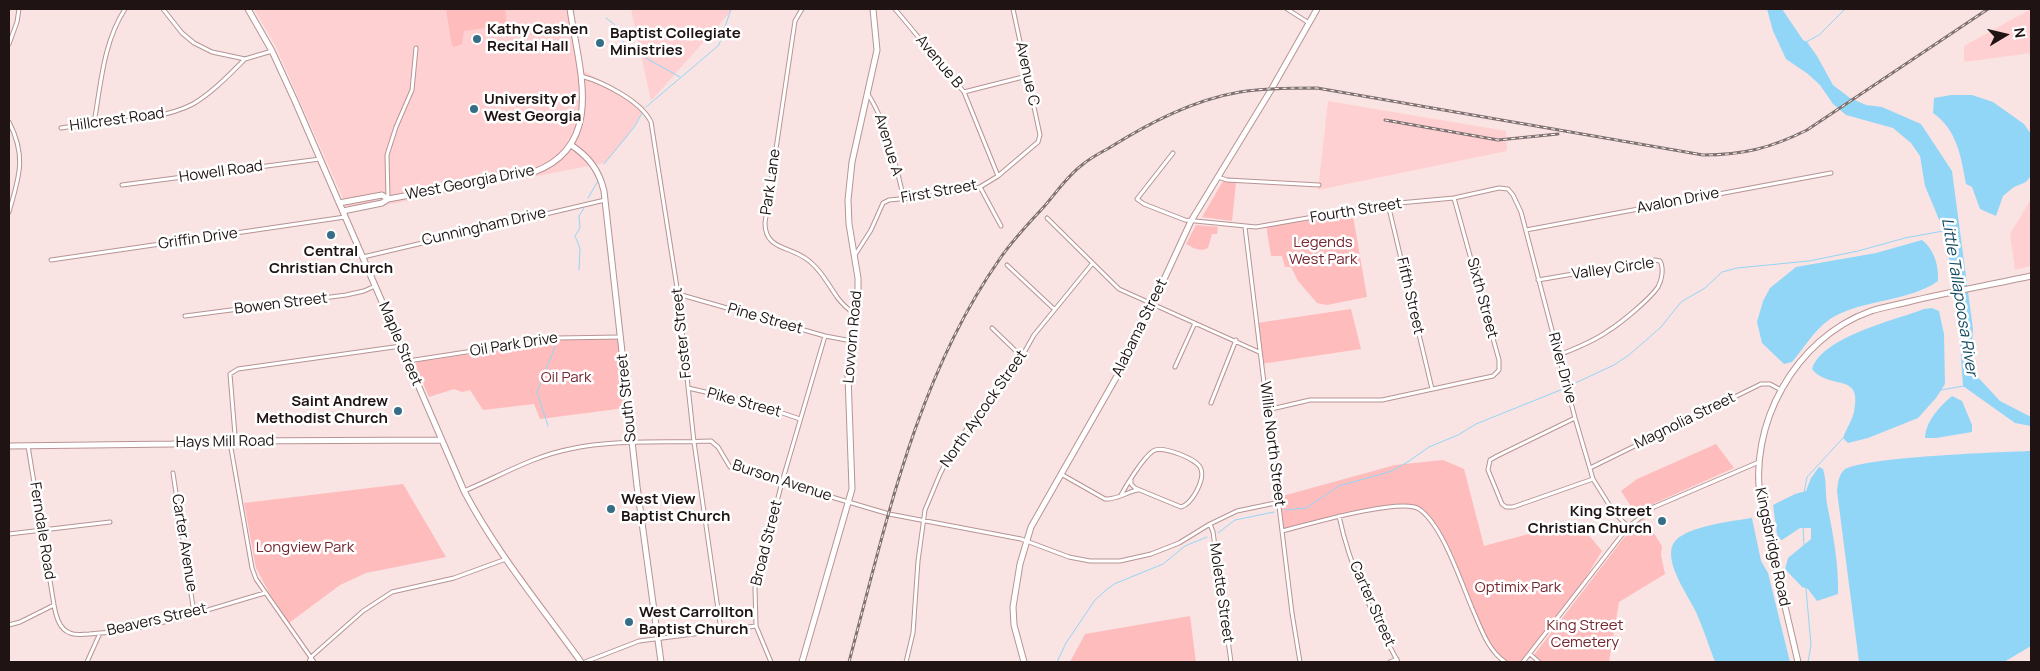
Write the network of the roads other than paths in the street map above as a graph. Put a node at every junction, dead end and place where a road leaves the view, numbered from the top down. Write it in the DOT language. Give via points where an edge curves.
graph roads {
  1 [pos="19,9"];
  2 [pos="125,9"];
  3 [pos="163,9"];
  4 [pos="248,9"];
  5 [pos="570,9"];
  6 [pos="802,9"];
  7 [pos="873,9"];
  8 [pos="895,9"];
  9 [pos="1013,9"];
  10 [pos="1287,9"];
  11 [pos="1317,9"];
  12 [pos="1309,24"];
  13 [pos="9,44"];
  14 [pos="416,48"];
  15 [pos="272,51"];
  16 [pos="245,59"];
  17 [pos="581,76"];
  18 [pos="1027,76"];
  19 [pos="867,92"];
  20 [pos="964,92"];
  21 [pos="9,122"];
  22 [pos="94,123"];
  23 [pos="61,128"];
  24 [pos="1040,140"];
  25 [pos="571,144"];
  26 [pos="1174,153"];
  27 [pos="320,159"];
  28 [pos="1831,173"];
  29 [pos="998,176"];
  30 [pos="1218,177"];
  31 [pos="1319,185"];
  32 [pos="122,186"];
  33 [pos="980,187"];
  34 [pos="388,198"];
  35 [pos="1454,198"];
  36 [pos="904,199"];
  37 [pos="1515,199"];
  38 [pos="605,200"];
  39 [pos="339,203"];
  40 [pos="1388,204"];
  41 [pos="343,211"];
  42 [pos="9,212"];
  43 [pos="345,217"];
  44 [pos="1048,218"];
  45 [pos="1191,221"];
  46 [pos="1001,226"];
  47 [pos="1244,226"];
  48 [pos="1526,230"];
  49 [pos="854,255"];
  50 [pos="363,257"];
  51 [pos="51,260"];
  52 [pos="1092,264"];
  53 [pos="1007,265"];
  54 [pos="2031,276"];
  55 [pos="1538,280"];
  56 [pos="375,286"];
  57 [pos="678,294"];
  58 [pos="1152,305"];
  59 [pos="1054,309"];
  60 [pos="185,316"];
  61 [pos="857,316"];
  62 [pos="1195,323"];
  63 [pos="992,328"];
  64 [pos="825,336"];
  65 [pos="620,337"];
  66 [pos="1236,340"];
  67 [pos="852,341"];
  68 [pos="401,346"];
  69 [pos="1260,352"];
  70 [pos="1559,355"];
  71 [pos="1022,357"];
  72 [pos="407,362"];
  73 [pos="1175,367"];
  74 [pos="688,388"];
  75 [pos="1432,389"];
  76 [pos="1781,390"];
  77 [pos="1211,403"];
  78 [pos="1267,410"];
  79 [pos="1575,418"];
  80 [pos="800,419"];
  81 [pos="440,440"];
  82 [pos="232,441"];
  83 [pos="632,441"];
  84 [pos="694,442"];
  85 [pos="9,446"];
  86 [pos="28,446"];
  87 [pos="1759,462"];
  88 [pos="1590,468"];
  89 [pos="173,473"];
  90 [pos="1061,474"];
  91 [pos="1131,480"];
  92 [pos="1593,480"];
  93 [pos="782,482"];
  94 [pos="1139,490"];
  95 [pos="464,491"];
  96 [pos="1121,495"];
  97 [pos="849,502"];
  98 [pos="1280,502"];
  99 [pos="1339,516"];
  100 [pos="923,521"];
  101 [pos="110,522"];
  102 [pos="1210,524"];
  103 [pos="1628,527"];
  104 [pos="42,529"];
  105 [pos="1282,531"];
  106 [pos="9,534"];
  107 [pos="1027,541"];
  108 [pos="506,558"];
  109 [pos="265,593"];
  110 [pos="54,605"];
  111 [pos="194,613"];
  112 [pos="56,617"];
  113 [pos="9,625"];
  114 [pos="756,626"];
  115 [pos="721,630"];
  116 [pos="100,633"];
  117 [pos="658,638"];
  118 [pos="1530,654"];
  119 [pos="310,657"];
  120 [pos="1398,661"];
  121 [pos="87,662"];
  122 [pos="309,662"];
  123 [pos="314,662"];
  124 [pos="583,662"];
  125 [pos="661,662"];
  126 [pos="771,662"];
  127 [pos="802,662"];
  128 [pos="906,662"];
  129 [pos="1024,662"];
  130 [pos="1231,662"];
  131 [pos="1300,662"];
  132 [pos="1390,662"];
  133 [pos="1505,662"];
  134 [pos="1523,662"];
  135 [pos="1539,662"];
  136 [pos="1798,662"];
  1 -- 13 [label="street"];
  2 -- 22 [label="street" via="105,55"];
  3 -- 16 [label="street" via="194,43 212,52"];
  4 -- 15 [label="street, Maple Street"];
  5 -- 17 [label="street, West Georgia Drive"];
  6 -- 61 [label="street, Park Lane" via="794,21 766,234 771,242 806,258"];
  7 -- 19 [label="street, Lovvorn Road" via="877,50"];
  8 -- 20 [label="street, Avenue B"];
  9 -- 18 [label="street, Avenue C"];
  10 -- 12 [label="street"];
  11 -- 12 [label="street, Alabama Street"];
  12 -- 30 [label="street, Alabama Street"];
  14 -- 34 [label="street" via="412,90 387,155"];
  15 -- 16 [label="street"];
  15 -- 27 [label="street, Maple Street"];
  16 -- 22 [label="street, Hillcrest Road" via="209,93 171,113"];
  17 -- 25 [label="street, West Georgia Drive" via="583,114"];
  17 -- 57 [label="street, Foster Street" via="640,106 651,122"];
  18 -- 20 [label="street"];
  18 -- 24 [label="street, Avenue C"];
  19 -- 36 [label="street, Avenue A" via="888,137"];
  19 -- 49 [label="street, Lovvorn Road" via="852,162 848,200"];
  20 -- 29 [label="street, Avenue B"];
  21 -- 42 [label="street" via="19,146 20,162"];
  22 -- 23 [label="street, Hillcrest Road"];
  24 -- 29 [label="street, First Street"];
  25 -- 34 [label="street, West Georgia Drive" via="552,163 534,172"];
  25 -- 38 [label="street, South Street" via="596,168"];
  26 -- 45 [label="street, Fourth Street" via="1136,199"];
  27 -- 32 [label="street, Howell Road"];
  27 -- 39 [label="street, Maple Street"];
  28 -- 48 [label="street, Avalon Drive"];
  29 -- 33 [label="street, First Street"];
  30 -- 31 [label="street"];
  30 -- 45 [label="street, Alabama Street"];
  33 -- 36 [label="street, First Street"];
  33 -- 46 [label="street"];
  34 -- 39 [label="street" via="382,195"];
  34 -- 41 [label="street, West Georgia Drive" via="382,203"];
  35 -- 37 [label="street, Fourth Street" via="1499,188 1508,189"];
  35 -- 40 [label="street, Fourth Street"];
  35 -- 75 [label="street, Sixth Street" via="1499,360 1499,370 1493,376"];
  36 -- 49 [label="street, First Street" via="883,203 871,230"];
  37 -- 48 [label="street, River Drive"];
  38 -- 50 [label="street, Cunningham Drive"];
  38 -- 65 [label="street, South Street"];
  39 -- 41 [label="street, Maple Street"];
  40 -- 47 [label="street, Fourth Street" via="1267,226"];
  40 -- 75 [label="street, Fifth Street"];
  41 -- 43 [label="street, Maple Street"];
  43 -- 50 [label="street, Maple Street"];
  43 -- 51 [label="street, Griffin Drive"];
  44 -- 52 [label="street"];
  45 -- 47 [label="street, Fourth Street"];
  45 -- 58 [label="street, Alabama Street"];
  47 -- 69 [label="street, Willie North Street"];
  48 -- 55 [label="street, River Drive"];
  49 -- 61 [label="street, Lovvorn Road" via="858,278"];
  50 -- 56 [label="street, Maple Street"];
  52 -- 58 [label="street" via="1119,290"];
  52 -- 59 [label="street, North Aycock Street"];
  53 -- 59 [label="street"];
  54 -- 76 [label="street, Kingsbridge Road" via="1871,312 1832,332 1805,357"];
  55 -- 70 [label="street, River Drive"];
  55 -- 70 [label="street, Valley Circle" via="1655,260 1660,260 1662,265 1659,286 1649,297 1609,331"];
  56 -- 60 [label="street, Bowen Street" via="346,296"];
  56 -- 68 [label="street, Maple Street"];
  57 -- 64 [label="street, Pine Street"];
  57 -- 74 [label="street, Foster Street"];
  58 -- 62 [label="street"];
  58 -- 90 [label="street, Alabama Street" via="1129,355"];
  59 -- 71 [label="street, North Aycock Street"];
  61 -- 67 [label="street, Lovvorn Road"];
  62 -- 66 [label="street"];
  62 -- 73 [label="street"];
  63 -- 71 [label="street"];
  64 -- 67 [label="street, Pine Street"];
  64 -- 80 [label="street, Broad Street"];
  65 -- 72 [label="street, Oil Park Drive" via="557,338"];
  65 -- 83 [label="street, South Street"];
  66 -- 69 [label="street"];
  66 -- 77 [label="street"];
  67 -- 97 [label="street, Lovvorn Road" via="848,375 852,481"];
  68 -- 72 [label="street, Maple Street"];
  68 -- 82 [label="street" via="238,369 230,374 235,435"];
  69 -- 78 [label="street, Willie North Street"];
  70 -- 79 [label="street, River Drive"];
  71 -- 100 [label="street, North Aycock Street" via="953,449 926,504"];
  72 -- 81 [label="street, Maple Street"];
  74 -- 80 [label="street, Pike Street" via="753,403"];
  74 -- 84 [label="street, Foster Street"];
  75 -- 78 [label="street" via="1382,400 1310,400"];
  76 -- 87 [label="street, Kingsbridge Road" via="1768,420"];
  76 -- 88 [label="street, Magnolia Street" via="1770,384 1761,384"];
  78 -- 98 [label="street, Willie North Street"];
  79 -- 88 [label="street, River Drive"];
  79 -- 92 [label="street" via="1490,460 1488,470 1506,507"];
  80 -- 93 [label="street, Broad Street"];
  81 -- 82 [label="street, Hays Mill Road"];
  81 -- 95 [label="street, Maple Street"];
  82 -- 86 [label="street, Hays Mill Road"];
  82 -- 109 [label="street" via="252,568"];
  83 -- 84 [label="street, Burson Avenue"];
  83 -- 95 [label="street, Burson Avenue" via="562,451"];
  83 -- 117 [label="street, South Street"];
  84 -- 93 [label="street, Burson Avenue" via="711,441 730,466"];
  84 -- 115 [label="street, Foster Street"];
  85 -- 86 [label="street, Hays Mill Road"];
  86 -- 104 [label="street, Ferndale Road"];
  87 -- 103 [label="street" via="1654,507"];
  87 -- 136 [label="street, Kingsbridge Road" via="1761,504"];
  88 -- 92 [label="street, River Drive"];
  89 -- 111 [label="street, Carter Avenue"];
  90 -- 96 [label="street" via="1105,499 1112,500"];
  90 -- 107 [label="street, Alabama Street"];
  91 -- 94 [label="street" via="1132,486"];
  91 -- 94 [label="street" via="1158,449 1187,458 1201,469 1201,479 1193,499 1184,506 1176,506"];
  91 -- 96 [label="street"];
  92 -- 103 [label="street, River Drive"];
  93 -- 97 [label="street, Burson Avenue"];
  93 -- 114 [label="street, Broad Street" via="755,588"];
  94 -- 96 [label="street"];
  95 -- 108 [label="street, Maple Street"];
  97 -- 100 [label="street, Burson Avenue"];
  97 -- 127 [label="street, Lovvorn Road"];
  98 -- 102 [label="street, Burson Avenue" via="1237,511"];
  98 -- 105 [label="street, Willie North Street"];
  99 -- 105 [label="street"];
  99 -- 120 [label="street, Carter Street" via="1360,584"];
  99 -- 133 [label="street" via="1407,504 1426,514 1443,540 1490,648"];
  100 -- 107 [label="street, Burson Avenue"];
  100 -- 128 [label="street, North Aycock Street" via="913,633"];
  101 -- 104 [label="street"];
  102 -- 107 [label="street, Burson Avenue" via="1166,549 1120,561 1079,559"];
  102 -- 130 [label="street, Molette Street"];
  103 -- 118 [label="street"];
  104 -- 106 [label="street"];
  104 -- 110 [label="street, Ferndale Road"];
  105 -- 131 [label="street, Willie North Street"];
  107 -- 129 [label="street, Alabama Street" via="1013,607 1014,625"];
  108 -- 119 [label="street" via="454,578 392,592 362,611"];
  108 -- 124 [label="street, Maple Street"];
  109 -- 111 [label="street, Beavers Street"];
  109 -- 119 [label="street"];
  110 -- 112 [label="street, Ferndale Road"];
  110 -- 113 [label="street"];
  111 -- 116 [label="street, Beavers Street"];
  112 -- 116 [label="street, Beavers Street" via="66,631 73,634"];
  114 -- 115 [label="street"];
  114 -- 126 [label="street, Broad Street"];
  115 -- 117 [label="street"];
  116 -- 121 [label="street"];
  117 -- 124 [label="street" via="630,644"];
  117 -- 125 [label="street, South Street"];
  118 -- 134 [label="street"];
  118 -- 135 [label="street"];
  119 -- 122 [label="street"];
  119 -- 123 [label="street"];
  120 -- 132 [label="street"];
}
